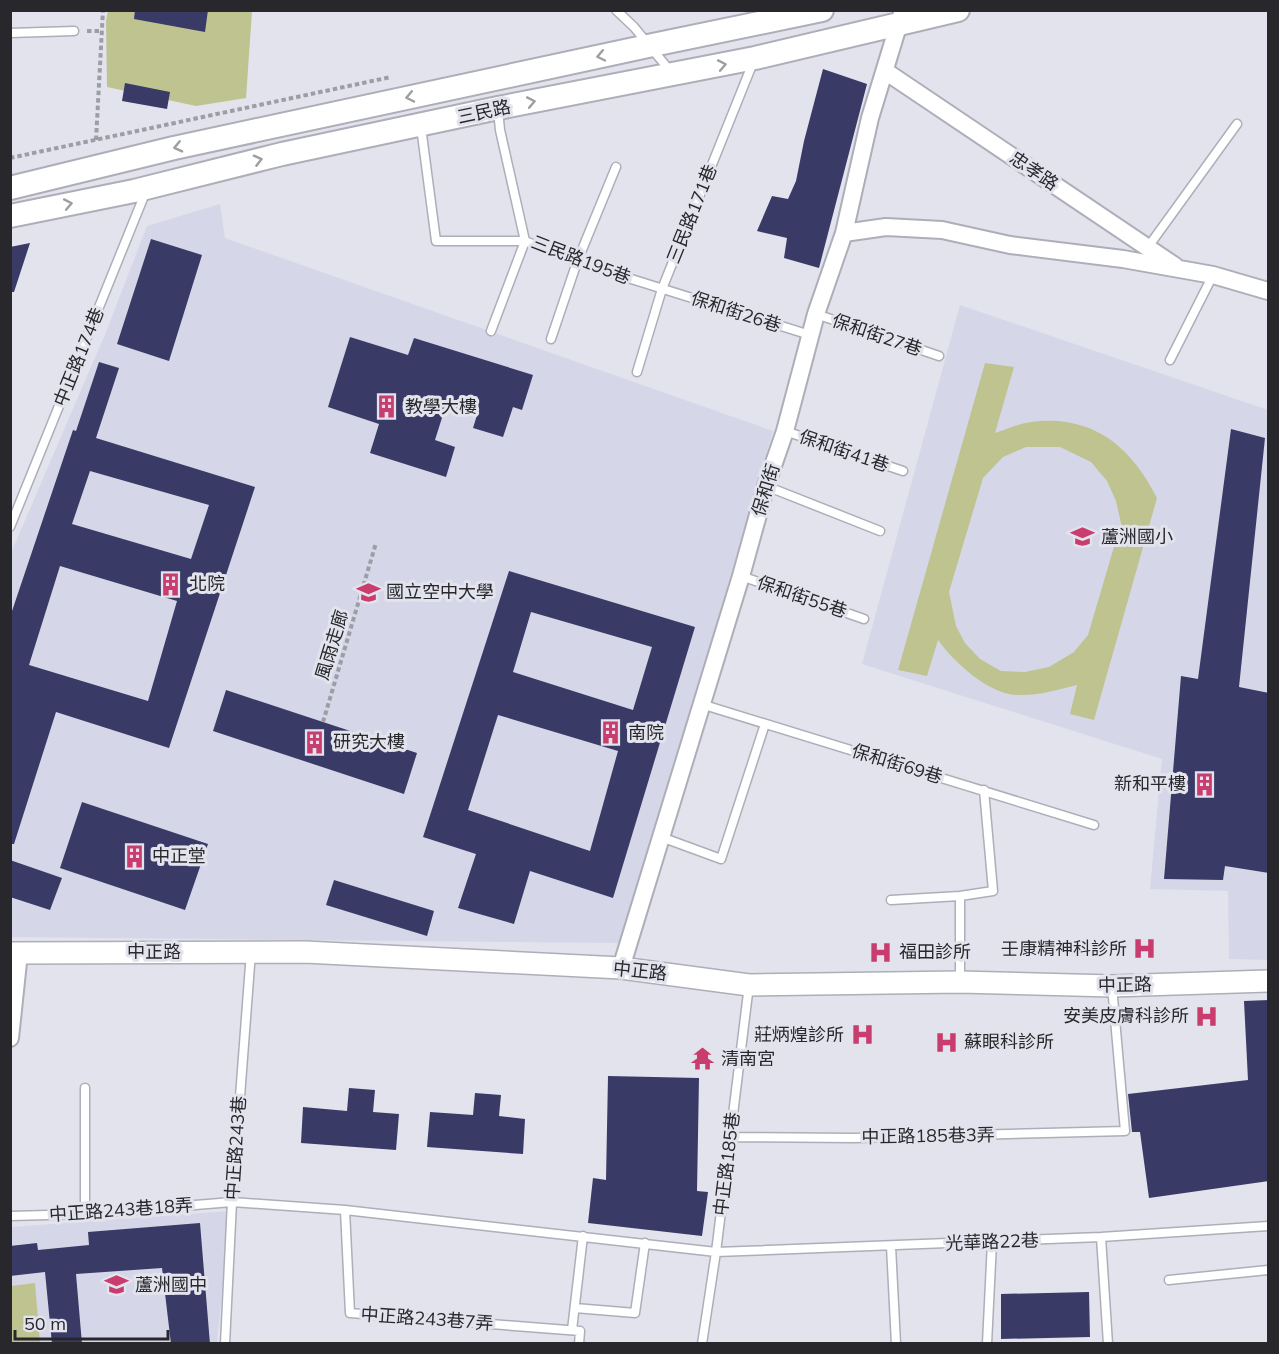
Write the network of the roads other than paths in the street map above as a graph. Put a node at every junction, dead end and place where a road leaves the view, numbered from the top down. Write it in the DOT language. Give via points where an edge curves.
graph roads {
  1 [pos="616,10"];
  2 [pos="822,10"];
  3 [pos="958,10"];
  4 [pos="901,18"];
  5 [pos="74,31"];
  6 [pos="10,33"];
  7 [pos="648,46"];
  8 [pos="755,58"];
  9 [pos="885,71"];
  10 [pos="674,75"];
  11 [pos="498,108"];
  12 [pos="1237,124"];
  13 [pos="421,125"];
  14 [pos="616,167"];
  15 [pos="10,188"];
  16 [pos="148,188"];
  17 [pos="10,216"];
  18 [pos="844,233"];
  19 [pos="525,242"];
  20 [pos="1148,247"];
  21 [pos="577,262"];
  22 [pos="1183,271"];
  23 [pos="1213,275"];
  24 [pos="662,289"];
  25 [pos="1269,291"];
  26 [pos="816,314"];
  27 [pos="491,331"];
  28 [pos="810,335"];
  29 [pos="551,339"];
  30 [pos="939,356"];
  31 [pos="1170,360"];
  32 [pos="637,372"];
  33 [pos="785,431"];
  34 [pos="903,471"];
  35 [pos="766,486"];
  36 [pos="10,527"];
  37 [pos="880,531"];
  38 [pos="741,576"];
  39 [pos="864,619"];
  40 [pos="701,704"];
  41 [pos="765,724"];
  42 [pos="984,790"];
  43 [pos="1094,825"];
  44 [pos="661,837"];
  45 [pos="960,896"];
  46 [pos="891,900"];
  47 [pos="251,952"];
  48 [pos="15,953"];
  49 [pos="621,968"];
  50 [pos="1269,981"];
  51 [pos="960,982"];
  52 [pos="748,985"];
  53 [pos="1112,986"];
  54 [pos="10,1038"];
  55 [pos="85,1088"];
  56 [pos="730,1137"];
  57 [pos="232,1202"];
  58 [pos="345,1210"];
  59 [pos="85,1214"];
  60 [pos="10,1216"];
  61 [pos="1269,1226"];
  62 [pos="583,1236"];
  63 [pos="1101,1237"];
  64 [pos="992,1242"];
  65 [pos="645,1243"];
  66 [pos="891,1246"];
  67 [pos="716,1252"];
  68 [pos="1269,1270"];
  69 [pos="1169,1280"];
  70 [pos="575,1308"];
  71 [pos="576,1330"];
  72 [pos="225,1344"];
  73 [pos="579,1344"];
  74 [pos="702,1344"];
  75 [pos="896,1344"];
  76 [pos="987,1344"];
  77 [pos="1108,1344"];
  1 -- 7 [label="lane"];
  2 -- 7 [label="main road, 三民路"];
  3 -- 4 [label="main road, 三民路"];
  4 -- 8 [label="main road, 三民路"];
  4 -- 9 [label="street, 保和街"];
  5 -- 6 [label="lane"];
  7 -- 10 [label="lane"];
  7 -- 15 [label="main road, 三民路, one-way" via="174,148"];
  10 -- 8 [label="main road, 三民路, one-way"];
  8 -- 24 [label="lane, 三民路171巷"];
  9 -- 18 [label="street, 保和街" via="870,118"];
  9 -- 20 [label="street, 忠孝路"];
  11 -- 10 [label="main road, 三民路, one-way"];
  11 -- 13 [label="main road, 三民路"];
  11 -- 19 [label="lane, 三民路195巷"];
  12 -- 20 [label="lane"];
  16 -- 13 [label="main road, 三民路, one-way"];
  13 -- 19 [label="lane" via="436,241"];
  14 -- 21 [label="lane"];
  17 -- 16 [label="main road, 三民路, one-way"];
  16 -- 36 [label="lane, 中正路174巷"];
  18 -- 22 [label="street, 忠孝路" via="886,227 942,230 1010,245"];
  18 -- 26 [label="street, 保和街"];
  19 -- 21 [label="lane, 三民路195巷"];
  19 -- 27 [label="lane"];
  20 -- 22 [label="street, 忠孝路"];
  21 -- 24 [label="lane, 三民路195巷"];
  21 -- 29 [label="lane"];
  22 -- 23 [label="street, 忠孝路"];
  23 -- 25 [label="street, 忠孝路"];
  23 -- 31 [label="lane"];
  24 -- 28 [label="lane, 保和街26巷"];
  24 -- 32 [label="lane, 三民路171巷"];
  26 -- 28 [label="street, 保和街"];
  26 -- 30 [label="lane, 保和街27巷"];
  28 -- 33 [label="street, 保和街"];
  33 -- 34 [label="lane, 保和街41巷"];
  33 -- 35 [label="street, 保和街"];
  35 -- 37 [label="lane"];
  35 -- 38 [label="street, 保和街"];
  38 -- 39 [label="lane, 保和街55巷"];
  38 -- 40 [label="street, 保和街"];
  40 -- 41 [label="lane, 保和街69巷"];
  40 -- 44 [label="street, 保和街"];
  41 -- 42 [label="lane, 保和街69巷"];
  41 -- 44 [label="lane" via="721,859"];
  42 -- 43 [label="lane, 保和街69巷"];
  42 -- 45 [label="lane" via="993,891"];
  44 -- 49 [label="street, 保和街"];
  45 -- 46 [label="lane"];
  45 -- 51 [label="lane"];
  47 -- 48 [label="street, 中正路"];
  47 -- 49 [label="street, 中正路"];
  47 -- 57 [label="lane, 中正路243巷"];
  48 -- 54 [label="street"];
  49 -- 52 [label="street, 中正路"];
  50 -- 53 [label="street, 中正路"];
  51 -- 52 [label="street, 中正路"];
  51 -- 53 [label="street, 中正路"];
  52 -- 56 [label="lane, 中正路185巷"];
  53 -- 56 [label="lane, 中正路185巷3弄" via="1125,1131"];
  55 -- 59 [label="lane"];
  56 -- 67 [label="lane, 中正路185巷"];
  57 -- 58 [label="lane"];
  57 -- 59 [label="lane, 中正路243巷18弄"];
  57 -- 72 [label="lane, 中正路243巷"];
  58 -- 62 [label="lane"];
  58 -- 71 [label="lane, 中正路243巷7弄" via="350,1313"];
  59 -- 60 [label="lane, 中正路243巷18弄"];
  61 -- 63 [label="lane, 光華路22巷"];
  62 -- 65 [label="lane"];
  62 -- 70 [label="lane"];
  63 -- 64 [label="lane, 光華路22巷"];
  63 -- 77 [label="lane"];
  64 -- 66 [label="lane, 光華路22巷"];
  64 -- 76 [label="lane"];
  65 -- 67 [label="lane"];
  65 -- 70 [label="lane" via="635,1313"];
  66 -- 67 [label="lane, 光華路22巷"];
  66 -- 75 [label="lane"];
  67 -- 74 [label="lane, 中正路185巷"];
  68 -- 69 [label="lane"];
  70 -- 71 [label="lane"];
  71 -- 73 [label="lane"];
}
